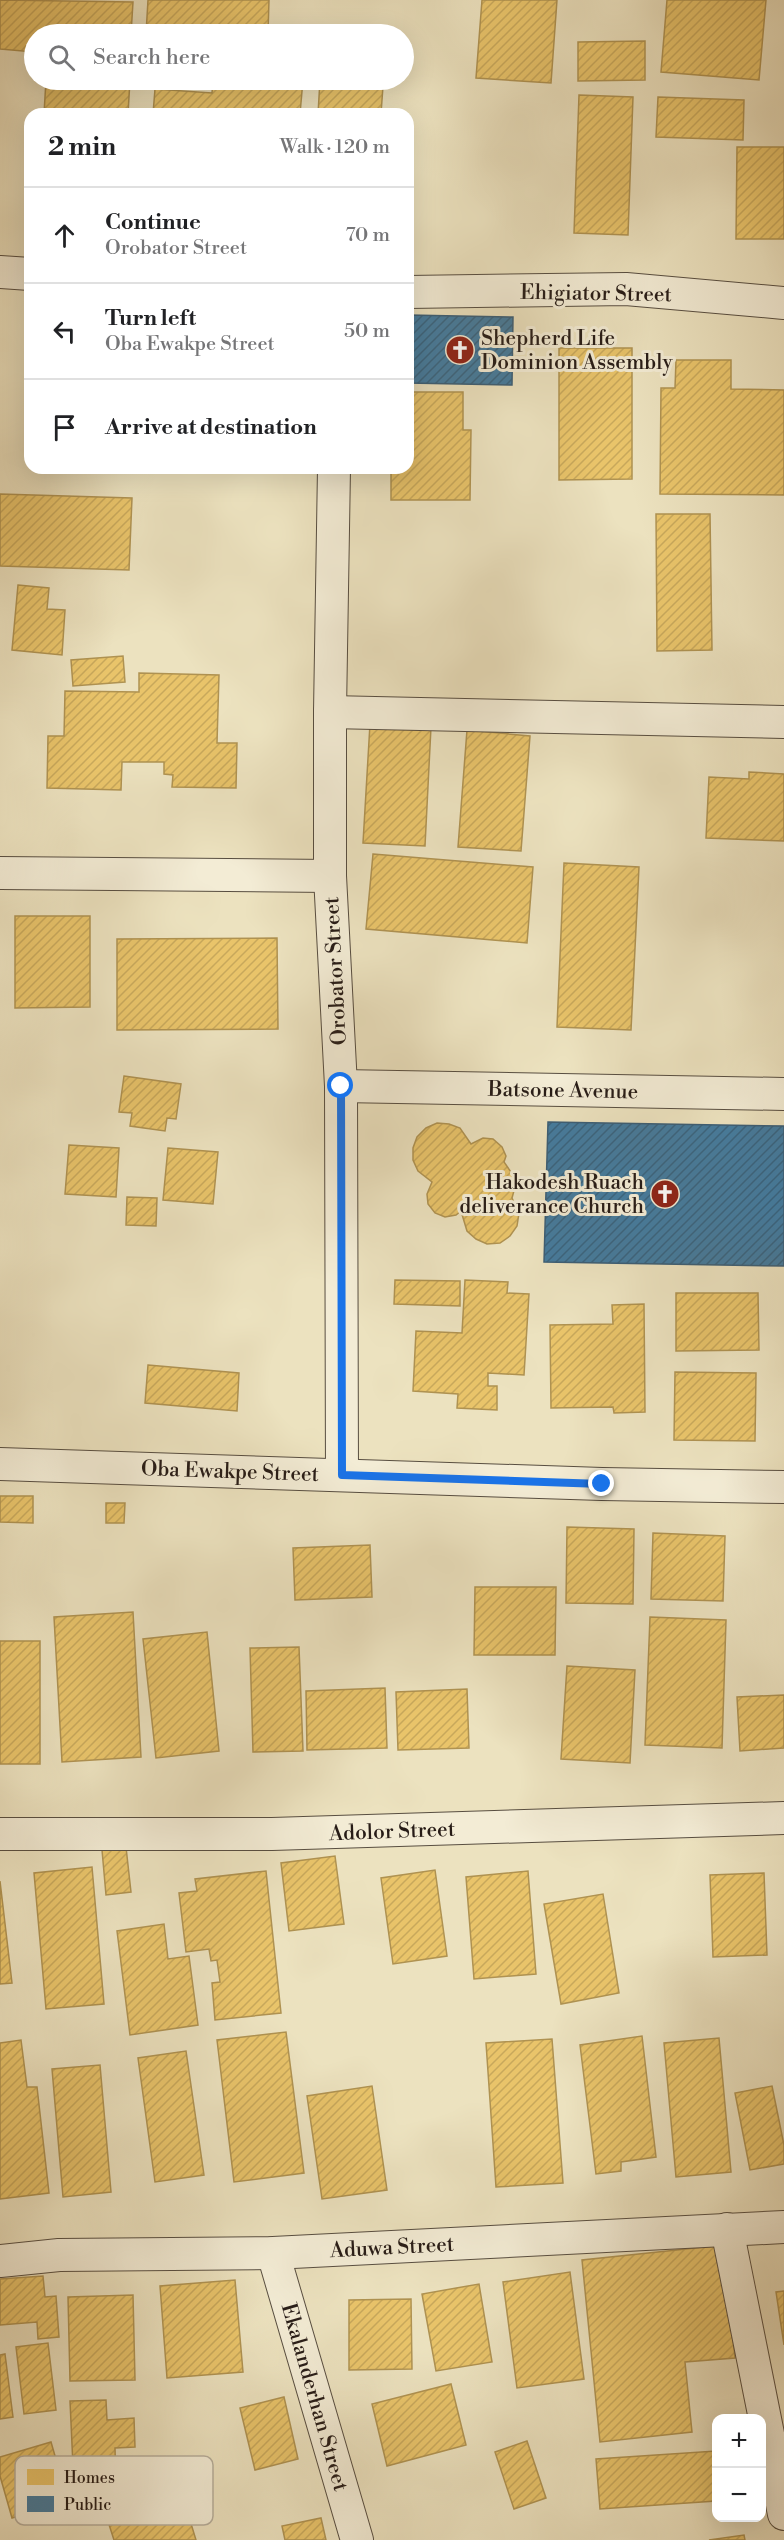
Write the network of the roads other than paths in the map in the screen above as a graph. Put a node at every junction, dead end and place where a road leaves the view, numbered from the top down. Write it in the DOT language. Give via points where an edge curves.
graph roads {
  1 [pos="0,272"];
  2 [pos="24,273"];
  3 [pos="414,292"];
  4 [pos="784,303"];
  5 [pos="334,474"];
  6 [pos="330,712"];
  7 [pos="784,722"];
  8 [pos="0,873"];
  9 [pos="330,876"];
  10 [pos="341,1086"];
  11 [pos="784,1094"];
  12 [pos="0,1464"];
  13 [pos="342,1475"];
  14 [pos="784,1487"];
  15 [pos="784,1818"];
  16 [pos="0,1834"];
  17 [pos="784,2227"];
  18 [pos="727,2229"];
  19 [pos="273,2253"];
  20 [pos="0,2261"];
  21 [pos="784,2514"];
  22 [pos="357,2540"];
  1 -- 2 [label="street"];
  3 -- 4 [label="street, Ehigiator Street" via="626,289"];
  5 -- 6 [label="street, Orobator Street"];
  6 -- 7 [label="street"];
  6 -- 9 [label="street, Orobator Street"];
  8 -- 9 [label="street"];
  9 -- 10 [label="street, Orobator Street"];
  10 -- 11 [label="street, Batsone Avenue"];
  10 -- 13 [label="street, Orobator Street"];
  12 -- 13 [label="street, Oba Ewakpe Street"];
  13 -- 14 [label="street, Oba Ewakpe Street"];
  15 -- 16 [label="street, Adolor Street" via="272,1834"];
  17 -- 18 [label="street, Aduwa Street"];
  18 -- 19 [label="street, Aduwa Street"];
  18 -- 21 [label="street"];
  19 -- 20 [label="street, Aduwa Street" via="59,2254"];
  19 -- 22 [label="street, Ekalanderhan Street"];
}
